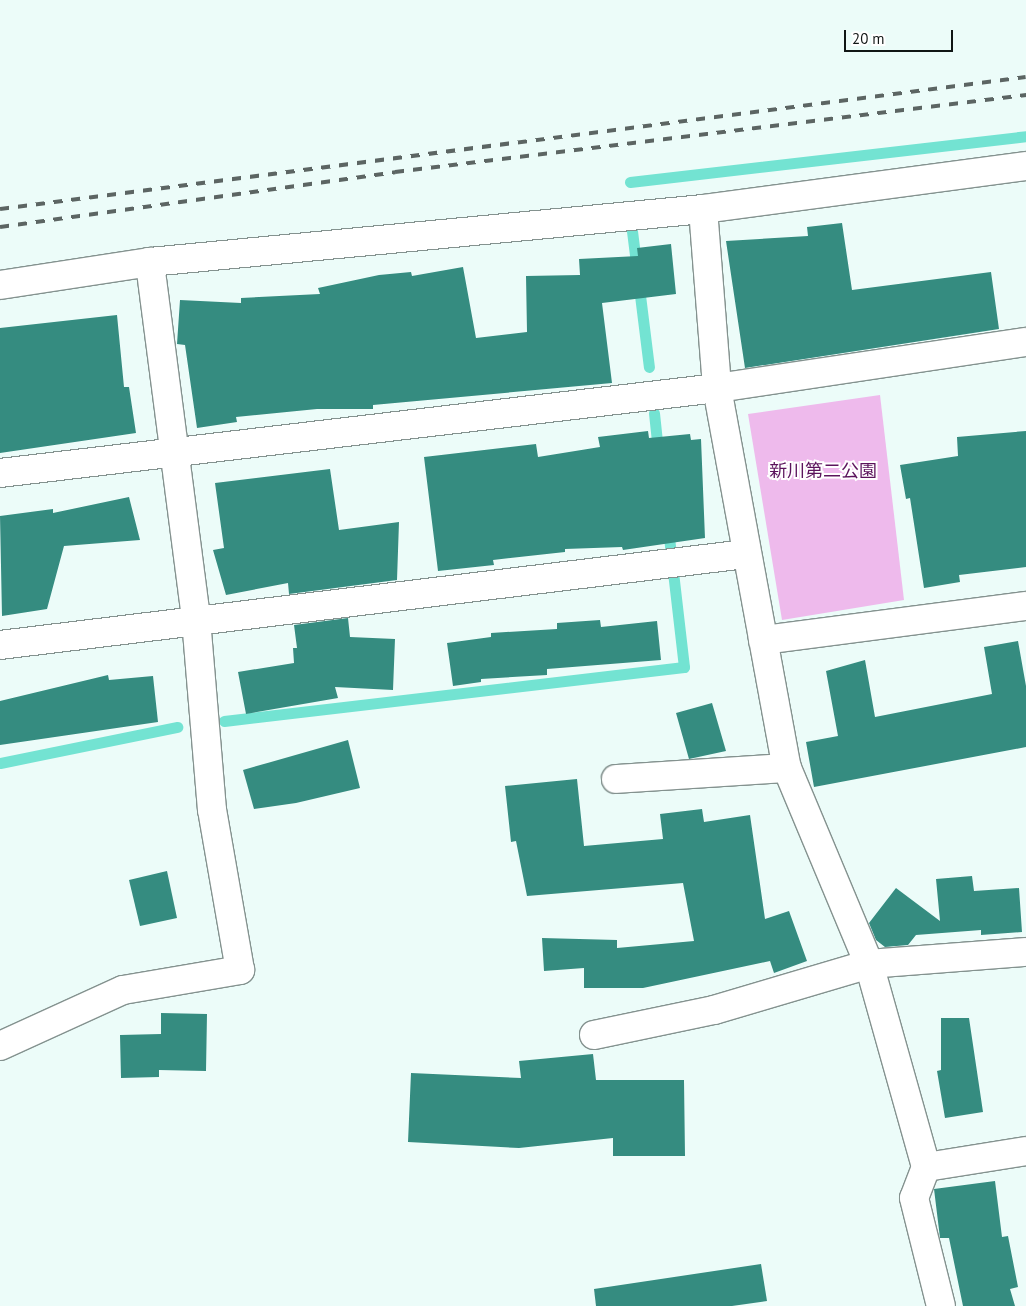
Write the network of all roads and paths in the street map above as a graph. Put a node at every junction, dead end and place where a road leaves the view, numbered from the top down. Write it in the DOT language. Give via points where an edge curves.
graph roads {
  1 [pos="1026,166"];
  2 [pos="702,209"];
  3 [pos="150,262"];
  4 [pos="0,285"];
  5 [pos="1026,342"];
  6 [pos="717,388"];
  7 [pos="175,449"];
  8 [pos="0,473"];
  9 [pos="745,554"];
  10 [pos="1026,606"];
  11 [pos="196,618"];
  12 [pos="764,640"];
  13 [pos="0,645"];
  14 [pos="787,768"];
  15 [pos="616,779"];
  16 [pos="1026,952"];
  17 [pos="869,964"];
  18 [pos="594,1035"];
  19 [pos="0,1046"];
  20 [pos="1026,1151"];
  21 [pos="926,1167"];
  22 [pos="941,1306"];
  1 -- 2 [label="street"];
  2 -- 3 [label="street"];
  2 -- 6 [label="street"];
  3 -- 4 [label="street"];
  3 -- 7 [label="street"];
  5 -- 6 [label="street"];
  6 -- 7 [label="street"];
  6 -- 9 [label="street"];
  7 -- 8 [label="street"];
  7 -- 11 [label="street"];
  9 -- 11 [label="street"];
  9 -- 12 [label="street"];
  10 -- 12 [label="street"];
  11 -- 13 [label="street"];
  11 -- 19 [label="street" via="212,810 240,970 123,990"];
  12 -- 14 [label="street"];
  14 -- 15 [label="street"];
  14 -- 17 [label="street"];
  16 -- 17 [label="street"];
  17 -- 18 [label="street" via="714,1010"];
  17 -- 21 [label="street"];
  20 -- 21 [label="street"];
  21 -- 22 [label="street" via="914,1198"];
}
